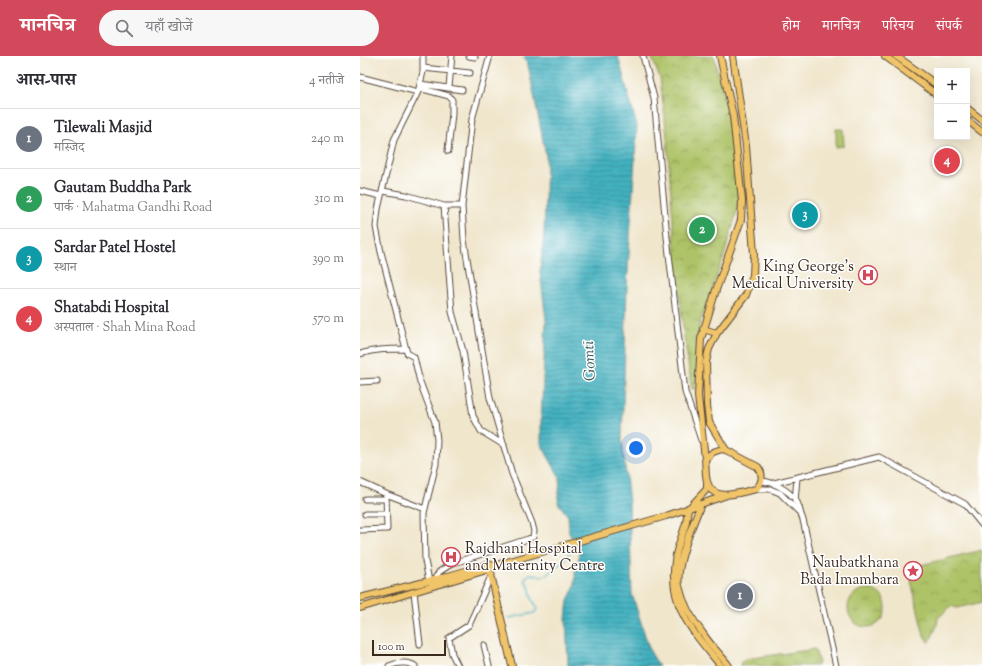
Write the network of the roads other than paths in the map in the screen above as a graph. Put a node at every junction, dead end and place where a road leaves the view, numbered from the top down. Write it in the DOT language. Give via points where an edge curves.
graph roads {
  1 [pos="423,56"];
  2 [pos="452,56"];
  3 [pos="490,56"];
  4 [pos="643,56"];
  5 [pos="720,56"];
  6 [pos="733,56"];
  7 [pos="885,56"];
  8 [pos="896,56"];
  9 [pos="423,68"];
  10 [pos="450,70"];
  11 [pos="470,73"];
  12 [pos="360,77"];
  13 [pos="934,83"];
  14 [pos="419,88"];
  15 [pos="449,88"];
  16 [pos="462,90"];
  17 [pos="934,93"];
  18 [pos="970,112"];
  19 [pos="982,120"];
  20 [pos="970,122"];
  21 [pos="982,132"];
  22 [pos="448,151"];
  23 [pos="360,191"];
  24 [pos="382,193"];
  25 [pos="444,206"];
  26 [pos="462,206"];
  27 [pos="741,220"];
  28 [pos="751,220"];
  29 [pos="703,329"];
  30 [pos="717,333"];
  31 [pos="406,349"];
  32 [pos="360,354"];
  33 [pos="377,381"];
  34 [pos="360,382"];
  35 [pos="703,444"];
  36 [pos="504,445"];
  37 [pos="726,450"];
  38 [pos="705,460"];
  39 [pos="797,478"];
  40 [pos="761,481"];
  41 [pos="360,482"];
  42 [pos="707,482"];
  43 [pos="774,484"];
  44 [pos="756,489"];
  45 [pos="727,495"];
  46 [pos="386,496"];
  47 [pos="365,499"];
  48 [pos="795,501"];
  49 [pos="701,504"];
  50 [pos="689,507"];
  51 [pos="425,509"];
  52 [pos="799,512"];
  53 [pos="365,514"];
  54 [pos="387,514"];
  55 [pos="982,525"];
  56 [pos="360,530"];
  57 [pos="491,568"];
  58 [pos="432,580"];
  59 [pos="414,592"];
  60 [pos="360,598"];
  61 [pos="360,608"];
  62 [pos="420,644"];
  63 [pos="484,645"];
  64 [pos="721,663"];
  65 [pos="489,665"];
  66 [pos="389,666"];
  67 [pos="415,666"];
  68 [pos="458,666"];
  69 [pos="482,666"];
  70 [pos="512,666"];
  71 [pos="729,666"];
  72 [pos="836,666"];
  1 -- 9 [label="street"];
  2 -- 10 [label="street"];
  3 -- 26 [label="street" via="472,119"];
  4 -- 35 [label="street" via="654,98 685,392"];
  5 -- 27 [label="main road" via="734,124 742,201"];
  6 -- 28 [label="main road" via="746,146"];
  7 -- 17 [label="main road"];
  8 -- 13 [label="main road"];
  9 -- 10 [label="street"];
  9 -- 14 [label="street"];
  10 -- 11 [label="street"];
  10 -- 15 [label="street"];
  12 -- 14 [label="street"];
  14 -- 15 [label="street"];
  14 -- 22 [label="street" via="448,96 452,100"];
  14 -- 24 [label="street" via="394,140"];
  15 -- 16 [label="street"];
  18 -- 19 [label="main road"];
  20 -- 21 [label="main road"];
  23 -- 24 [label="street"];
  24 -- 25 [label="street" via="406,195"];
  24 -- 31 [label="street" via="376,227"];
  25 -- 26 [label="street"];
  25 -- 36 [label="street" via="452,312 463,351 473,416 481,431"];
  26 -- 36 [label="street" via="464,240 481,347 490,398"];
  27 -- 28 [label="main road"];
  27 -- 29 [label="main road"];
  28 -- 30 [label="main road" via="754,254 752,276 746,295"];
  29 -- 30 [label="main road"];
  29 -- 35 [label="main road" via="699,352 698,396"];
  30 -- 37 [label="main road" via="706,362 707,405 709,422"];
  31 -- 32 [label="street" via="383,349"];
  31 -- 51 [label="street" via="407,354 414,357 435,422 436,464"];
  33 -- 34 [label="street"];
  35 -- 38 [label="main road"];
  36 -- 58 [label="street" via="512,474 532,523 533,537 451,564"];
  37 -- 38 [label="main road" via="713,452"];
  37 -- 40 [label="main road" via="758,467 761,471"];
  38 -- 42 [label="main road"];
  39 -- 43 [label="street"];
  39 -- 48 [label="street"];
  39 -- 55 [label="street" via="879,457 965,504"];
  40 -- 43 [label="street"];
  40 -- 44 [label="main road"];
  41 -- 46 [label="street"];
  42 -- 45 [label="main road" via="713,491"];
  42 -- 50 [label="main road" via="707,489"];
  43 -- 48 [label="street" via="783,488"];
  44 -- 45 [label="main road"];
  44 -- 52 [label="street" via="780,492"];
  45 -- 49 [label="main road"];
  46 -- 47 [label="street"];
  46 -- 51 [label="street"];
  46 -- 54 [label="street"];
  48 -- 52 [label="street" via="800,508"];
  49 -- 50 [label="main road"];
  49 -- 64 [label="main road" via="685,548 679,585 694,621"];
  50 -- 57 [label="main road"];
  50 -- 64 [label="main road" via="675,560 673,576 676,596 681,613"];
  51 -- 58 [label="street" via="425,561"];
  52 -- 72 [label="street" via="803,520"];
  53 -- 54 [label="street"];
  54 -- 56 [label="street" via="387,529"];
  57 -- 58 [label="main road"];
  57 -- 59 [label="main road"];
  57 -- 68 [label="street" via="469,625 449,638 452,654"];
  57 -- 70 [label="main road"];
  58 -- 60 [label="main road"];
  59 -- 61 [label="main road"];
  59 -- 62 [label="street"];
  63 -- 65 [label="street"];
  64 -- 71 [label="main road"];
  65 -- 69 [label="street"];
  66 -- 67 [label="street" via="402,663"];
}
